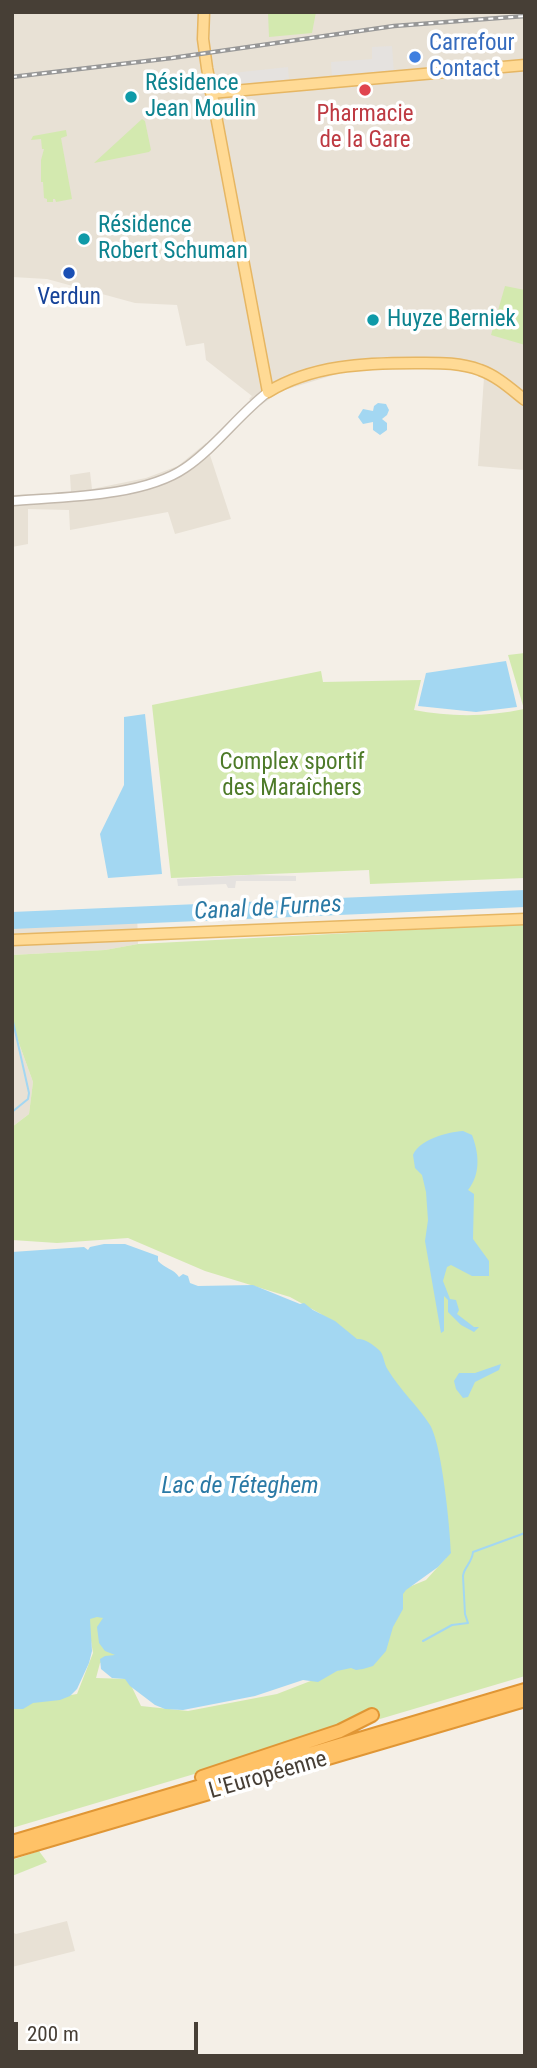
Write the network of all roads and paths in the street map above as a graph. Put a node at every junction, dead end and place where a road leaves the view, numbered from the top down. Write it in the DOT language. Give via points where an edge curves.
graph roads {
  1 [pos="204,12"];
  2 [pos="525,65"];
  3 [pos="211,93"];
  4 [pos="268,392"];
  5 [pos="525,400"];
  6 [pos="12,501"];
  7 [pos="525,919"];
  8 [pos="12,940"];
  9 [pos="525,1690"];
  10 [pos="525,1700"];
  11 [pos="372,1715"];
  12 [pos="66,1826"];
  13 [pos="12,1842"];
  14 [pos="12,1852"];
  1 -- 3 [label="main road"];
  2 -- 3 [label="main road"];
  3 -- 4 [label="main road"];
  4 -- 5 [label="main road" via="332,369 373,363 462,365 484,371"];
  4 -- 6 [label="street" via="195,460 171,476 82,496"];
  7 -- 8 [label="main road"];
  9 -- 12 [label="highway, L'Européenne"];
  10 -- 14 [label="highway, L'Européenne"];
  11 -- 12 [label="highway" via="340,1731"];
  12 -- 13 [label="highway, L'Européenne"];
}
